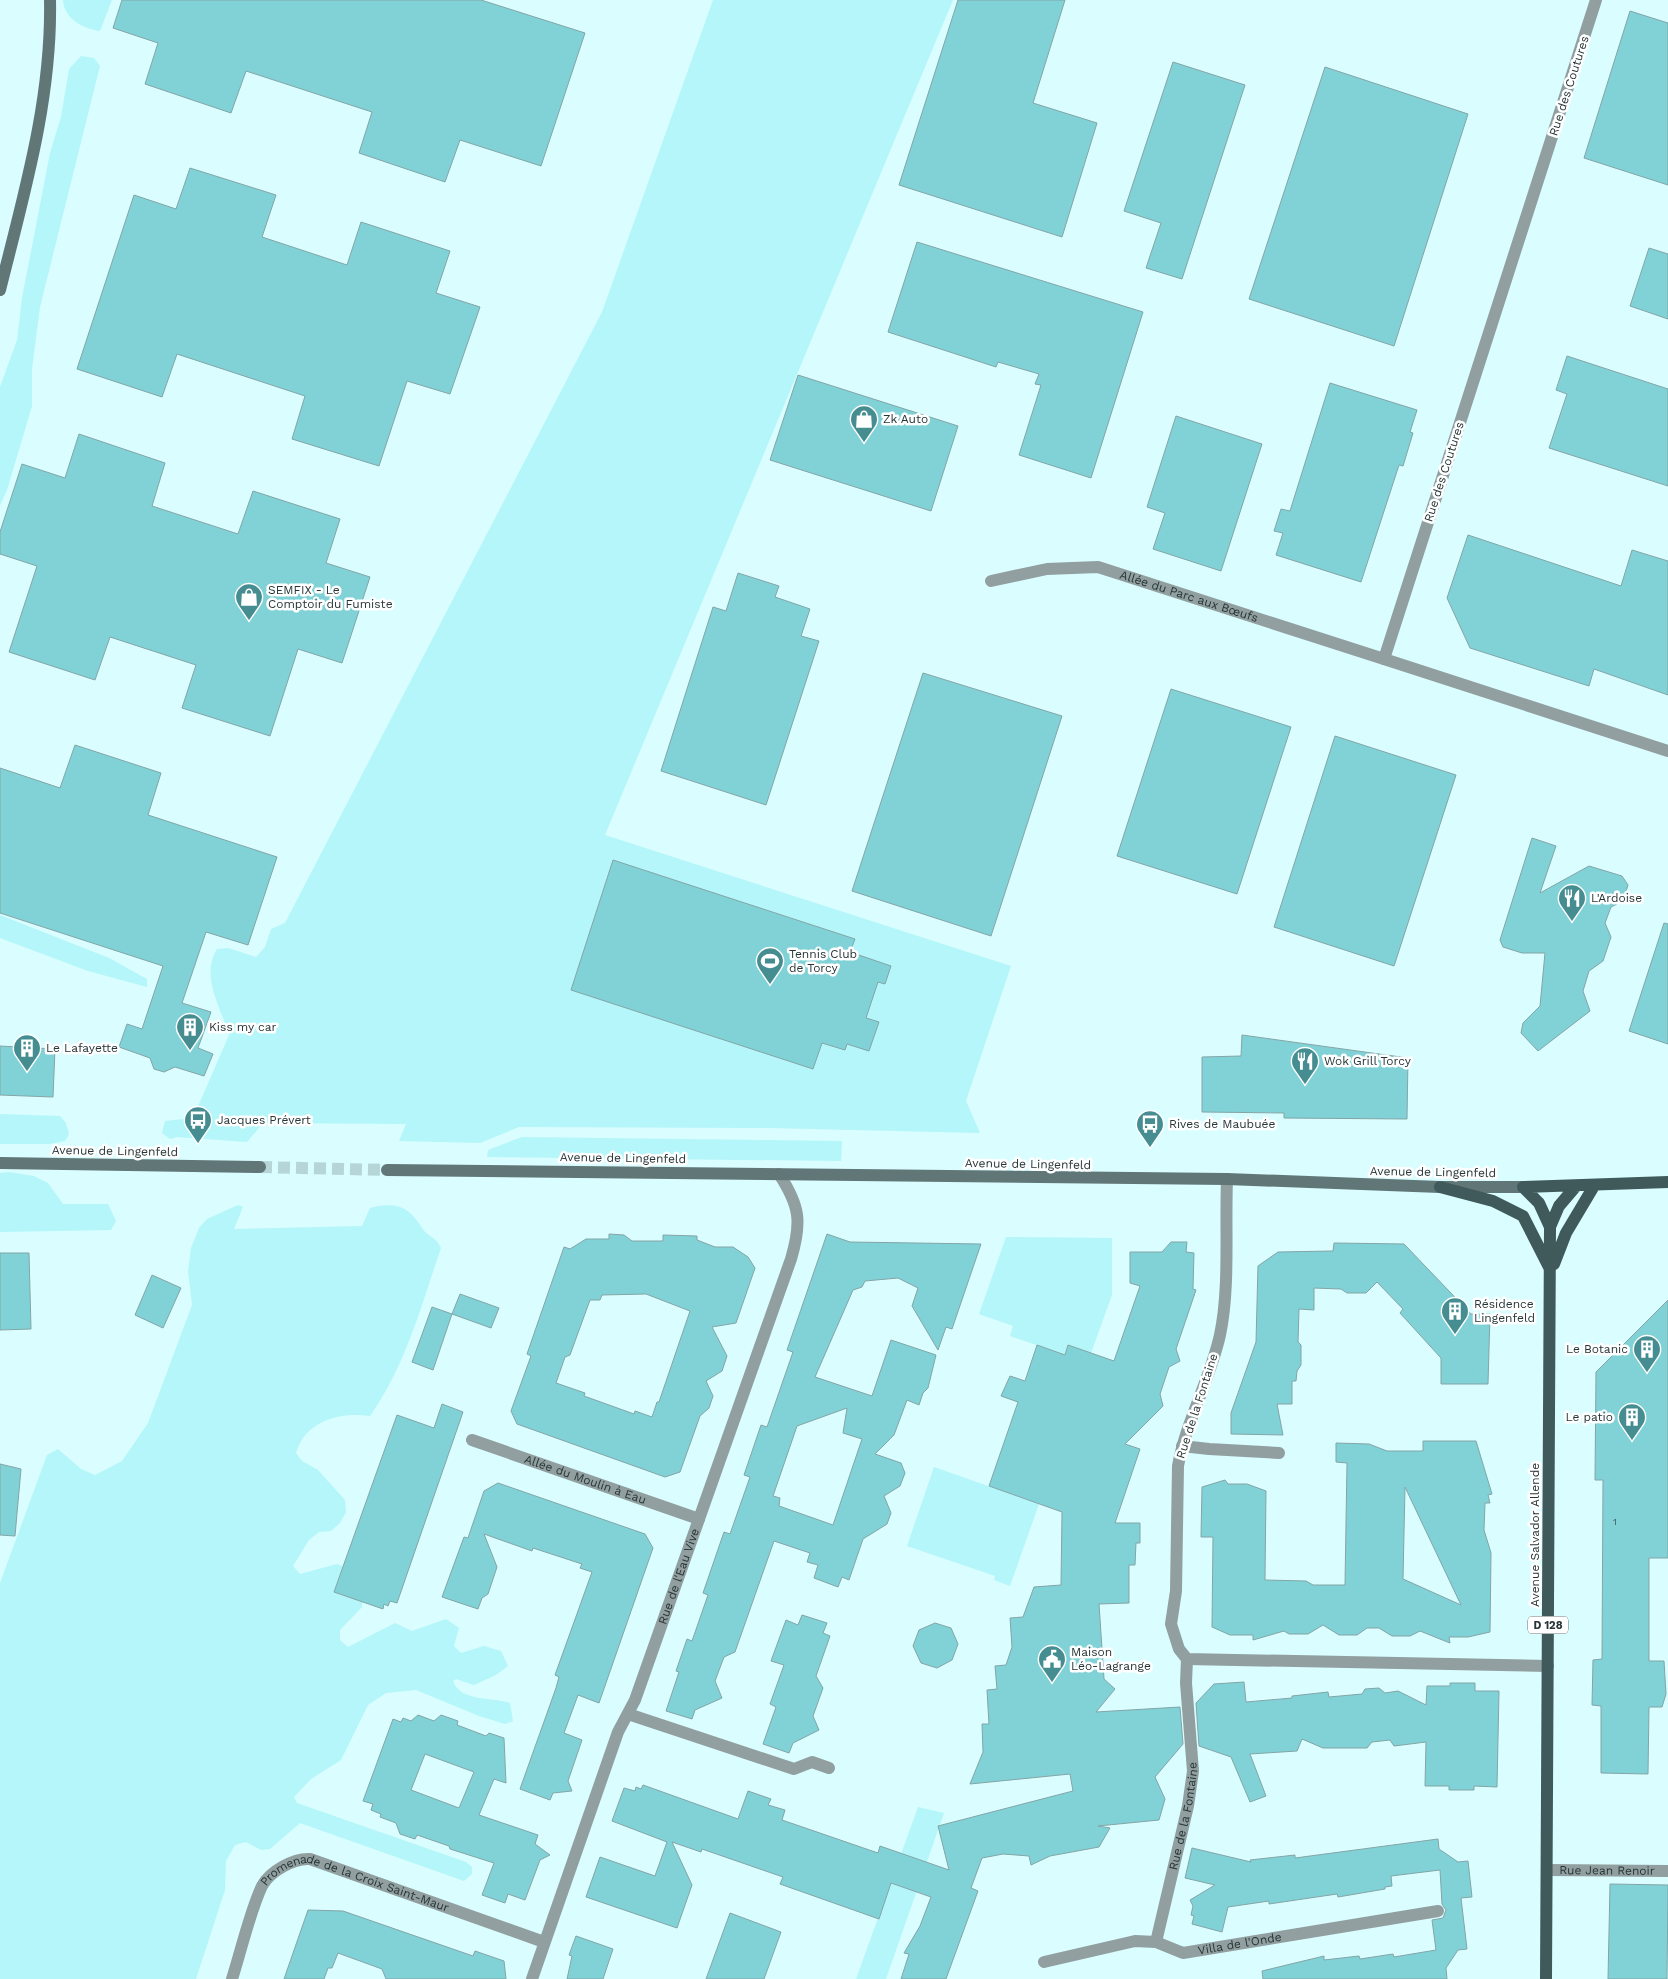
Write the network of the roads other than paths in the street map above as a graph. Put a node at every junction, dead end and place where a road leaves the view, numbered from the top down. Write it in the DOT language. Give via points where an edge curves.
graph roads {
  1 [pos="50,0"];
  2 [pos="1596,0"];
  3 [pos="0,290"];
  4 [pos="991,582"];
  5 [pos="1384,659"];
  6 [pos="1668,751"];
  7 [pos="0,1163"];
  8 [pos="260,1167"];
  9 [pos="387,1170"];
  10 [pos="779,1174"];
  11 [pos="1227,1179"];
  12 [pos="1668,1182"];
  13 [pos="1576,1186"];
  14 [pos="1594,1186"];
  15 [pos="1523,1187"];
  16 [pos="1440,1188"];
  17 [pos="1550,1227"];
  18 [pos="1551,1271"];
  19 [pos="472,1440"];
  20 [pos="1182,1446"];
  21 [pos="1279,1452"];
  22 [pos="698,1519"];
  23 [pos="1187,1659"];
  24 [pos="1548,1666"];
  25 [pos="628,1714"];
  26 [pos="829,1768"];
  27 [pos="1546,1870"];
  28 [pos="1668,1871"];
  29 [pos="1438,1911"];
  30 [pos="544,1942"];
  31 [pos="1156,1942"];
  32 [pos="1044,1962"];
  33 [pos="232,1979"];
  34 [pos="532,1979"];
  35 [pos="1546,1979"];
  1 -- 3 [label="street" via="45,87 36,141"];
  2 -- 5 [label="street, Rue des Coutures"];
  4 -- 5 [label="street, Allée du Parc aux Bœufs" via="1047,569 1098,567"];
  5 -- 6 [label="street"];
  7 -- 8 [label="street, Avenue de Lingenfeld"];
  9 -- 10 [label="street, Avenue de Lingenfeld"];
  10 -- 11 [label="street, Avenue de Lingenfeld"];
  10 -- 22 [label="street, Rue de l'Eau Vive" via="794,1199 798,1213 797,1241"];
  11 -- 16 [label="street, Avenue de Lingenfeld"];
  11 -- 20 [label="street, Rue de la Fontaine" via="1220,1338"];
  12 -- 14 [label="main road, Avenue de Lingenfeld"];
  13 -- 14 [label="main road, Avenue de Lingenfeld"];
  13 -- 15 [label="main road, Avenue de Lingenfeld"];
  13 -- 17 [label="main road" via="1558,1206"];
  14 -- 18 [label="main road, Avenue Salvador Allende" via="1566,1233"];
  15 -- 16 [label="street, Avenue de Lingenfeld"];
  15 -- 17 [label="main road, Avenue Salvador Allende / D 128" via="1539,1203"];
  16 -- 18 [label="main road" via="1493,1201 1522,1216"];
  17 -- 18 [label="main road, Avenue Salvador Allende / D 128"];
  18 -- 24 [label="main road, Avenue Salvador Allende / D 128"];
  19 -- 22 [label="street, Allée du Moulin à Eau"];
  20 -- 21 [label="street"];
  20 -- 23 [label="street, Rue de la Fontaine" via="1176,1505 1176,1591 1171,1624 1179,1649"];
  22 -- 25 [label="street, Rue de l'Eau Vive"];
  23 -- 24 [label="street"];
  23 -- 31 [label="street, Rue de la Fontaine" via="1193,1771 1188,1806"];
  24 -- 27 [label="main road, Avenue Salvador Allende / D 128"];
  25 -- 26 [label="street" via="794,1769 812,1762"];
  25 -- 30 [label="street, Rue de l'Eau Vive" via="618,1732"];
  27 -- 28 [label="street, Rue Jean Renoir"];
  27 -- 35 [label="main road, Avenue Salvador Allende / D 128"];
  29 -- 31 [label="street, Villa de l'Onde" via="1183,1953"];
  30 -- 33 [label="street, Promenade de la Croix Saint-Maur" via="310,1859 301,1859 288,1862 263,1885"];
  30 -- 34 [label="street, Rue de l'Eau Vive"];
  31 -- 32 [label="street, Villa de l'Onde" via="1135,1941"];
}
